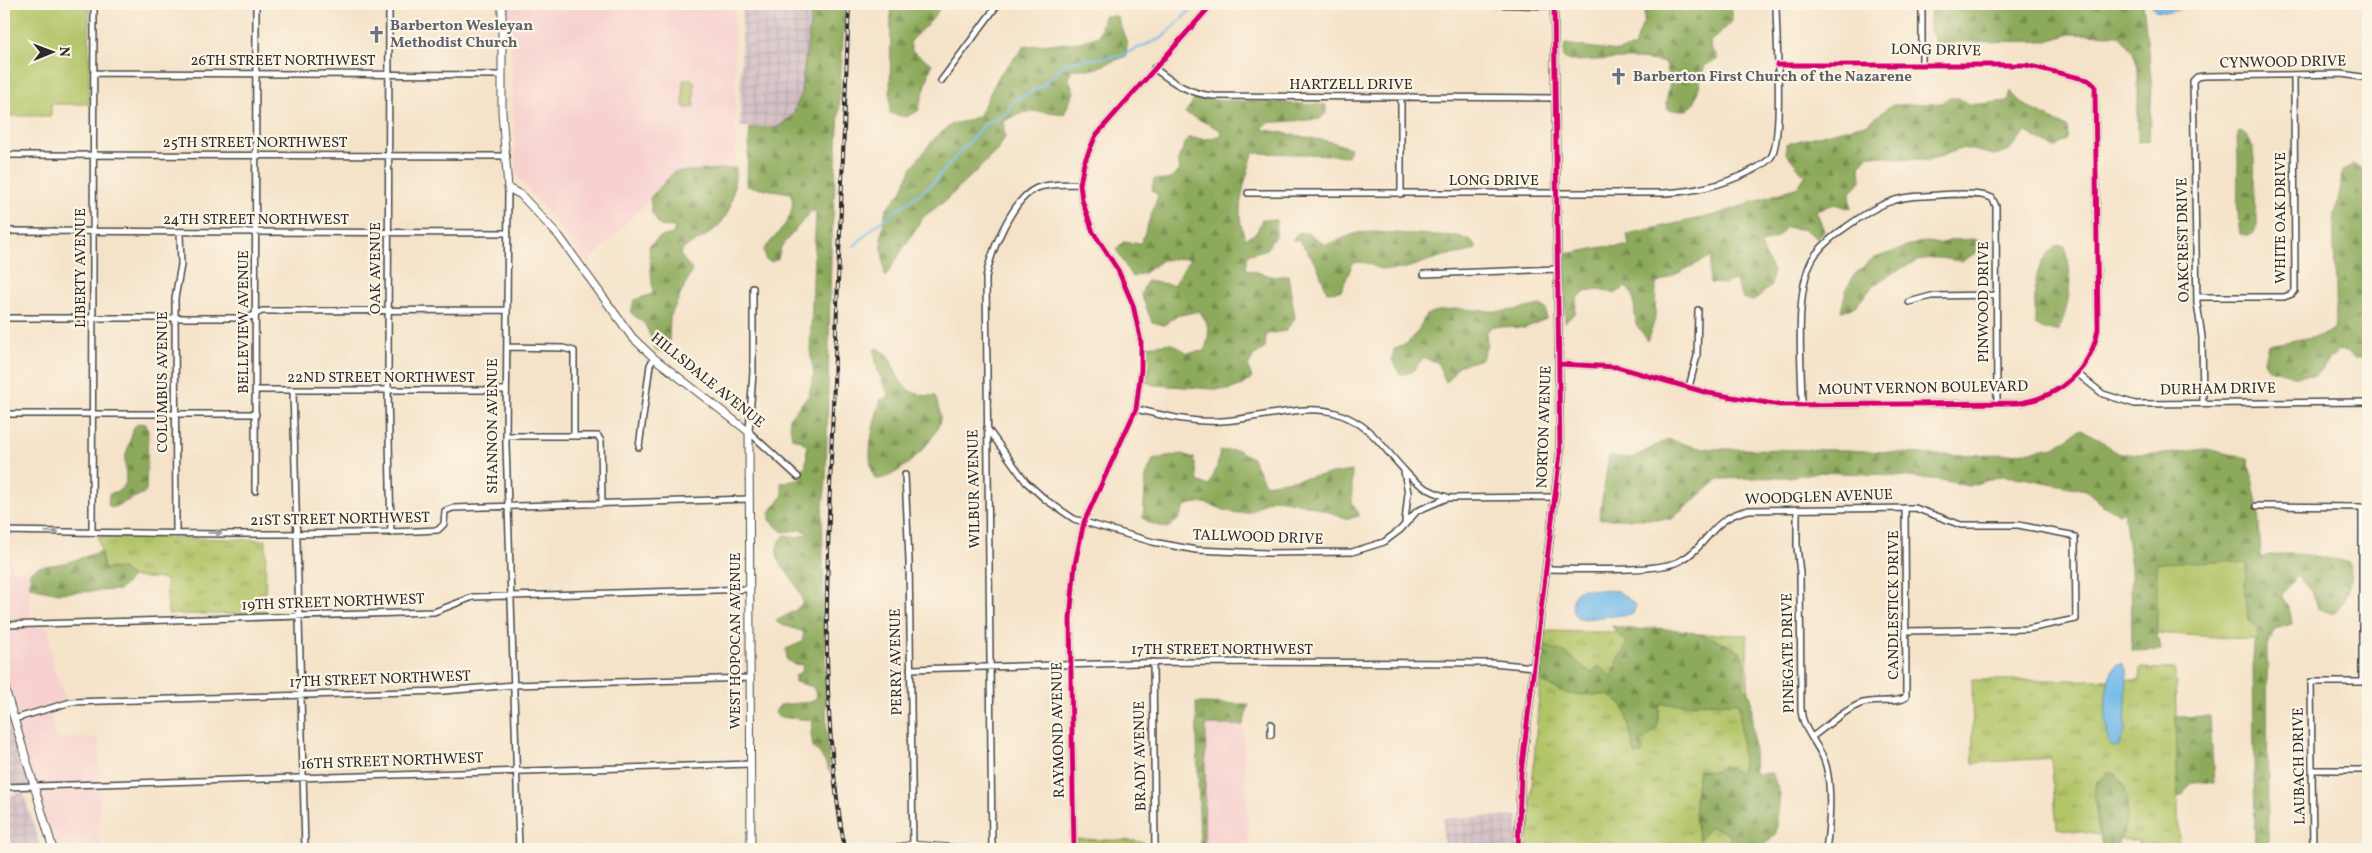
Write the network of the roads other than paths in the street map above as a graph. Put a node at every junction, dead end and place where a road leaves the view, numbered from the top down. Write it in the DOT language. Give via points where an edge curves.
graph roads {
  1 [pos="94,4"];
  2 [pos="256,4"];
  3 [pos="389,4"];
  4 [pos="502,4"];
  5 [pos="998,4"];
  6 [pos="1212,4"];
  7 [pos="1485,4"];
  8 [pos="1776,4"];
  9 [pos="1922,4"];
  10 [pos="1554,5"];
  11 [pos="1922,64"];
  12 [pos="1777,65"];
  13 [pos="1154,68"];
  14 [pos="94,72"];
  15 [pos="256,74"];
  16 [pos="389,74"];
  17 [pos="502,75"];
  18 [pos="2294,76"];
  19 [pos="2197,77"];
  20 [pos="2368,78"];
  21 [pos="942,81"];
  22 [pos="2092,83"];
  23 [pos="1401,98"];
  24 [pos="1555,98"];
  25 [pos="4,155"];
  26 [pos="94,155"];
  27 [pos="256,155"];
  28 [pos="388,156"];
  29 [pos="507,156"];
  30 [pos="1080,184"];
  31 [pos="508,188"];
  32 [pos="1248,193"];
  33 [pos="1401,194"];
  34 [pos="1557,194"];
  35 [pos="4,231"];
  36 [pos="94,231"];
  37 [pos="180,232"];
  38 [pos="256,232"];
  39 [pos="388,233"];
  40 [pos="508,233"];
  41 [pos="1558,269"];
  42 [pos="1424,274"];
  43 [pos="753,288"];
  44 [pos="1996,296"];
  45 [pos="2196,297"];
  46 [pos="1909,302"];
  47 [pos="507,310"];
  48 [pos="1698,310"];
  49 [pos="388,311"];
  50 [pos="256,314"];
  51 [pos="175,317"];
  52 [pos="4,318"];
  53 [pos="94,318"];
  54 [pos="507,347"];
  55 [pos="654,358"];
  56 [pos="1559,364"];
  57 [pos="2078,374"];
  58 [pos="1688,387"];
  59 [pos="256,390"];
  60 [pos="293,390"];
  61 [pos="506,390"];
  62 [pos="388,391"];
  63 [pos="2368,402"];
  64 [pos="1997,403"];
  65 [pos="2202,403"];
  66 [pos="1802,404"];
  67 [pos="1136,409"];
  68 [pos="4,414"];
  69 [pos="93,414"];
  70 [pos="256,414"];
  71 [pos="175,415"];
  72 [pos="987,428"];
  73 [pos="749,432"];
  74 [pos="574,435"];
  75 [pos="506,436"];
  76 [pos="639,446"];
  77 [pos="1404,470"];
  78 [pos="905,475"];
  79 [pos="798,477"];
  80 [pos="255,491"];
  81 [pos="1555,497"];
  82 [pos="1447,498"];
  83 [pos="749,499"];
  84 [pos="602,504"];
  85 [pos="2256,506"];
  86 [pos="508,507"];
  87 [pos="1906,508"];
  88 [pos="1797,509"];
  89 [pos="1084,522"];
  90 [pos="1404,525"];
  91 [pos="4,531"];
  92 [pos="92,532"];
  93 [pos="176,532"];
  94 [pos="391,533"];
  95 [pos="296,535"];
  96 [pos="1547,569"];
  97 [pos="750,589"];
  98 [pos="511,597"];
  99 [pos="299,616"];
  100 [pos="4,625"];
  101 [pos="1906,631"];
  102 [pos="1152,662"];
  103 [pos="1071,664"];
  104 [pos="990,665"];
  105 [pos="1534,667"];
  106 [pos="910,669"];
  107 [pos="750,678"];
  108 [pos="2362,682"];
  109 [pos="2368,682"];
  110 [pos="4,685"];
  111 [pos="514,686"];
  112 [pos="301,696"];
  113 [pos="14,719"];
  114 [pos="1271,724"];
  115 [pos="1271,735"];
  116 [pos="1812,737"];
  117 [pos="751,764"];
  118 [pos="2312,770"];
  119 [pos="2368,770"];
  120 [pos="516,771"];
  121 [pos="303,777"];
  122 [pos="33,786"];
  123 [pos="4,787"];
  124 [pos="912,847"];
  125 [pos="53,849"];
  126 [pos="306,849"];
  127 [pos="519,849"];
  128 [pos="752,849"];
  129 [pos="892,849"];
  130 [pos="965,849"];
  131 [pos="992,849"];
  132 [pos="1074,849"];
  133 [pos="1155,849"];
  134 [pos="1518,849"];
  135 [pos="1826,849"];
  136 [pos="2314,849"];
  1 -- 14 [label="street, LIBERTY AVENUE"];
  2 -- 15 [label="street, BELLEVIEW AVENUE"];
  3 -- 16 [label="street, OAK AVENUE"];
  4 -- 17 [label="street, SHANNON AVENUE"];
  5 -- 21 [label="street"];
  6 -- 13 [label="street"];
  7 -- 10 [label="street"];
  8 -- 12 [label="street"];
  9 -- 11 [label="street"];
  10 -- 24 [label="street, NORTON AVENUE"];
  11 -- 12 [label="street, LONG DRIVE"];
  11 -- 22 [label="street, LONG DRIVE" via="2026,65"];
  12 -- 34 [label="street, LONG DRIVE" via="1776,138 1772,155 1763,164 1725,184 1698,190"];
  13 -- 23 [label="street, HARTZELL DRIVE" via="1174,83 1200,95"];
  13 -- 30 [label="street" via="1096,135 1084,163"];
  14 -- 15 [label="street, 26TH STREET NORTHWEST"];
  14 -- 26 [label="street, LIBERTY AVENUE"];
  15 -- 16 [label="street, 26TH STREET NORTHWEST"];
  15 -- 27 [label="street, BELLEVIEW AVENUE"];
  16 -- 17 [label="street, 26TH STREET NORTHWEST"];
  16 -- 28 [label="street, OAK AVENUE"];
  17 -- 29 [label="street, SHANNON AVENUE"];
  18 -- 19 [label="street, CYNWOOD DRIVE"];
  18 -- 20 [label="street, CYNWOOD DRIVE" via="2352,74"];
  18 -- 45 [label="street, WHITE OAK DRIVE" via="2295,290 2284,297"];
  19 -- 45 [label="street, OAKCREST DRIVE" via="2193,81"];
  22 -- 57 [label="street, MOUNT VERNON BOULEVARD" via="2096,90 2098,329 2092,350"];
  23 -- 24 [label="street, HARTZELL DRIVE"];
  23 -- 33 [label="street"];
  24 -- 34 [label="street, NORTON AVENUE"];
  25 -- 26 [label="street, 25TH STREET NORTHWEST"];
  26 -- 27 [label="street, 25TH STREET NORTHWEST"];
  26 -- 36 [label="street, LIBERTY AVENUE"];
  27 -- 28 [label="street, 25TH STREET NORTHWEST"];
  27 -- 38 [label="street, BELLEVIEW AVENUE"];
  28 -- 29 [label="street, 25TH STREET NORTHWEST"];
  28 -- 39 [label="street, OAK AVENUE"];
  29 -- 31 [label="street, SHANNON AVENUE"];
  30 -- 67 [label="street, RAYMOND AVENUE" via="1089,223 1118,270 1134,310 1141,351"];
  30 -- 72 [label="street, WILBUR AVENUE" via="1043,186 1027,194 1013,213 991,256 986,278"];
  31 -- 40 [label="street, SHANNON AVENUE"];
  31 -- 55 [label="street, HILLSDALE AVENUE" via="521,195 559,236 632,337"];
  32 -- 33 [label="street, LONG DRIVE"];
  33 -- 34 [label="street, LONG DRIVE"];
  34 -- 41 [label="street, NORTON AVENUE"];
  35 -- 36 [label="street, 24TH STREET NORTHWEST"];
  36 -- 37 [label="street, 24TH STREET NORTHWEST"];
  36 -- 53 [label="street, LIBERTY AVENUE"];
  37 -- 38 [label="street, 24TH STREET NORTHWEST"];
  37 -- 51 [label="street, COLUMBUS AVENUE" via="181,265"];
  38 -- 39 [label="street, 24TH STREET NORTHWEST"];
  38 -- 50 [label="street, BELLEVIEW AVENUE"];
  39 -- 40 [label="street, 24TH STREET NORTHWEST"];
  39 -- 49 [label="street, OAK AVENUE"];
  40 -- 47 [label="street, SHANNON AVENUE"];
  41 -- 42 [label="street"];
  41 -- 56 [label="street, NORTON AVENUE"];
  43 -- 73 [label="street"];
  44 -- 46 [label="street" via="1931,296"];
  44 -- 64 [label="street, PINWOOD DRIVE"];
  44 -- 66 [label="street, PINWOOD DRIVE" via="1994,201 1989,196 1909,196 1894,198 1871,209 1823,245 1808,268 1802,291"];
  45 -- 65 [label="street, OAKCREST DRIVE" via="2202,337"];
  47 -- 49 [label="street"];
  47 -- 54 [label="street, SHANNON AVENUE"];
  48 -- 58 [label="street" via="1697,356"];
  49 -- 50 [label="street" via="262,311"];
  49 -- 62 [label="street, OAK AVENUE"];
  50 -- 51 [label="street" via="248,318"];
  50 -- 59 [label="street, BELLEVIEW AVENUE"];
  51 -- 53 [label="street"];
  51 -- 71 [label="street, COLUMBUS AVENUE"];
  52 -- 53 [label="street"];
  53 -- 69 [label="street, LIBERTY AVENUE"];
  54 -- 61 [label="street, SHANNON AVENUE"];
  54 -- 74 [label="street" via="574,351"];
  55 -- 73 [label="street, HILLSDALE AVENUE"];
  55 -- 76 [label="street" via="650,365"];
  56 -- 58 [label="street, MOUNT VERNON BOULEVARD" via="1617,367"];
  56 -- 81 [label="street, NORTON AVENUE" via="1560,454"];
  57 -- 64 [label="street, MOUNT VERNON BOULEVARD" via="2042,398"];
  57 -- 65 [label="street, DURHAM DRIVE" via="2097,391 2124,402"];
  58 -- 66 [label="street, MOUNT VERNON BOULEVARD" via="1741,400"];
  59 -- 60 [label="street, 22ND STREET NORTHWEST"];
  59 -- 70 [label="street, BELLEVIEW AVENUE"];
  60 -- 62 [label="street, 22ND STREET NORTHWEST"];
  60 -- 95 [label="street"];
  61 -- 62 [label="street, 22ND STREET NORTHWEST"];
  61 -- 75 [label="street, SHANNON AVENUE"];
  62 -- 94 [label="street, OAK AVENUE"];
  63 -- 65 [label="street, DURHAM DRIVE"];
  64 -- 66 [label="street, MOUNT VERNON BOULEVARD"];
  67 -- 77 [label="street" via="1209,422 1308,411 1331,412 1371,431"];
  67 -- 89 [label="street, RAYMOND AVENUE"];
  68 -- 69 [label="street"];
  69 -- 71 [label="street"];
  69 -- 92 [label="street, LIBERTY AVENUE"];
  70 -- 71 [label="street"];
  70 -- 80 [label="street, BELLEVIEW AVENUE"];
  71 -- 93 [label="street, COLUMBUS AVENUE"];
  72 -- 89 [label="street, TALLWOOD DRIVE" via="1035,491 1060,510"];
  72 -- 104 [label="street, WILBUR AVENUE"];
  73 -- 79 [label="street, HILLSDALE AVENUE"];
  73 -- 83 [label="street, WEST HOPOCAN AVENUE"];
  74 -- 75 [label="street"];
  74 -- 84 [label="street" via="598,436 601,442"];
  75 -- 86 [label="street, SHANNON AVENUE"];
  77 -- 82 [label="street" via="1424,487"];
  77 -- 90 [label="street" via="1408,505"];
  78 -- 106 [label="street, PERRY AVENUE"];
  81 -- 82 [label="street, TALLWOOD DRIVE"];
  81 -- 96 [label="street, NORTON AVENUE"];
  82 -- 90 [label="street, TALLWOOD DRIVE" via="1418,511"];
  83 -- 84 [label="street, 21ST STREET NORTHWEST"];
  83 -- 97 [label="street, WEST HOPOCAN AVENUE"];
  84 -- 86 [label="street, 21ST STREET NORTHWEST"];
  85 -- 108 [label="street" via="2362,507"];
  86 -- 94 [label="street, 21ST STREET NORTHWEST" via="446,509 444,524 438,530"];
  86 -- 98 [label="street, SHANNON AVENUE"];
  87 -- 88 [label="street, WOODGLEN AVENUE"];
  87 -- 101 [label="street, CANDLESTICK DRIVE"];
  87 -- 101 [label="street, WOODGLEN AVENUE" via="1925,510 1961,525 2018,525 2071,535 2075,538 2076,619 2028,629"];
  88 -- 96 [label="street, WOODGLEN AVENUE" via="1749,510 1733,514 1718,524 1688,556 1669,566"];
  88 -- 116 [label="street, PINEGATE DRIVE" via="1800,709 1804,725"];
  89 -- 90 [label="street, TALLWOOD DRIVE" via="1174,547 1266,553 1362,550 1384,542"];
  89 -- 103 [label="street, RAYMOND AVENUE" via="1075,564"];
  91 -- 92 [label="street, 21ST STREET NORTHWEST, one-way"];
  92 -- 93 [label="street, 21ST STREET NORTHWEST"];
  93 -- 95 [label="street, 21ST STREET NORTHWEST, one-way"];
  94 -- 95 [label="street, 21ST STREET NORTHWEST"];
  95 -- 99 [label="street"];
  96 -- 105 [label="street, NORTON AVENUE"];
  97 -- 98 [label="street, 19TH STREET NORTHWEST"];
  97 -- 107 [label="street, WEST HOPOCAN AVENUE"];
  98 -- 99 [label="street, 19TH STREET NORTHWEST" via="468,598 434,612"];
  98 -- 111 [label="street, SHANNON AVENUE"];
  99 -- 100 [label="street, 19TH STREET NORTHWEST"];
  99 -- 112 [label="street"];
  101 -- 116 [label="street, CANDLESTICK DRIVE" via="1907,694 1904,699 1857,705"];
  102 -- 103 [label="street, 17TH STREET NORTHWEST"];
  102 -- 105 [label="street, 17TH STREET NORTHWEST"];
  102 -- 133 [label="street, BRADY AVENUE"];
  103 -- 104 [label="street, 17TH STREET NORTHWEST"];
  103 -- 132 [label="street, RAYMOND AVENUE"];
  104 -- 106 [label="street, 17TH STREET NORTHWEST"];
  104 -- 131 [label="street, WILBUR AVENUE"];
  105 -- 134 [label="street, NORTON AVENUE" via="1521,773"];
  106 -- 124 [label="street, PERRY AVENUE"];
  107 -- 111 [label="street, 17TH STREET NORTHWEST"];
  107 -- 117 [label="street, WEST HOPOCAN AVENUE"];
  108 -- 109 [label="street"];
  108 -- 118 [label="street, LAUBACH DRIVE" via="2311,682"];
  110 -- 113 [label="street"];
  111 -- 112 [label="street, 17TH STREET NORTHWEST" via="443,692"];
  111 -- 120 [label="street, SHANNON AVENUE"];
  112 -- 113 [label="street, 17TH STREET NORTHWEST" via="71,702"];
  112 -- 121 [label="street"];
  113 -- 122 [label="street"];
  114 -- 115 [label="street"];
  116 -- 135 [label="street, PINEGATE DRIVE" via="1828,774"];
  117 -- 120 [label="street, 16TH STREET NORTHWEST"];
  117 -- 128 [label="street, WEST HOPOCAN AVENUE"];
  118 -- 119 [label="street"];
  118 -- 136 [label="street, LAUBACH DRIVE"];
  120 -- 121 [label="street, 16TH STREET NORTHWEST"];
  120 -- 127 [label="street, SHANNON AVENUE"];
  121 -- 122 [label="street, 16TH STREET NORTHWEST"];
  121 -- 126 [label="street"];
  122 -- 123 [label="street, 16TH STREET NORTHWEST"];
  122 -- 125 [label="street"];
  124 -- 129 [label="street"];
  124 -- 130 [label="street"];
}
